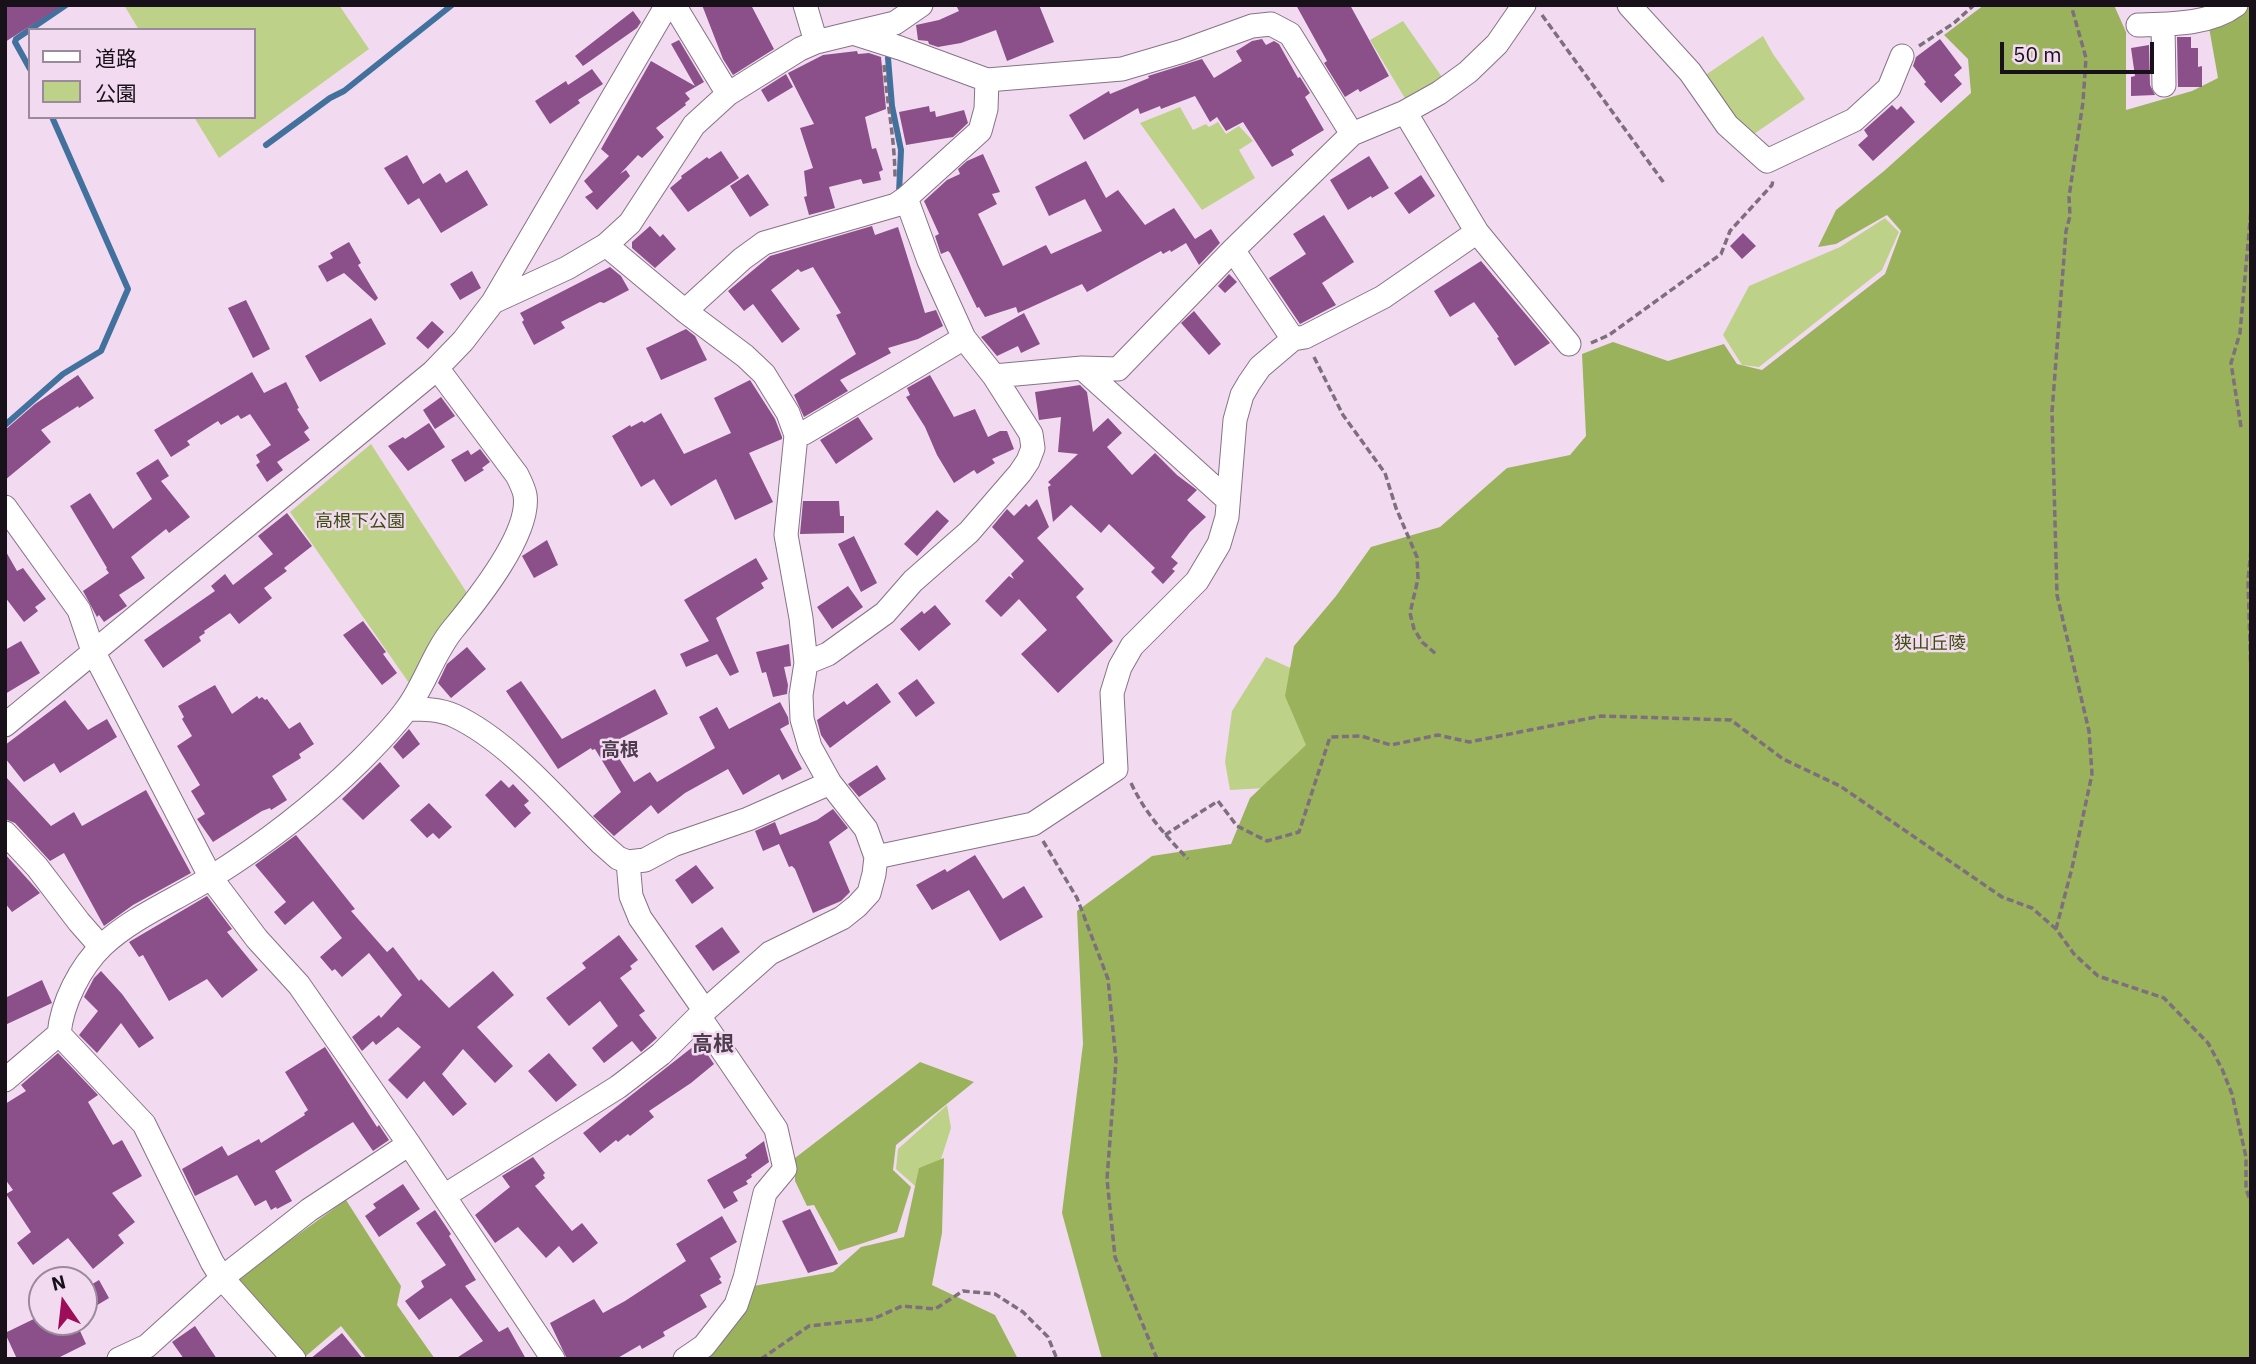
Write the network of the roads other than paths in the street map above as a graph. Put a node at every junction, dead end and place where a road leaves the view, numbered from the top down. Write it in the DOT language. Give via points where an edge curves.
graph roads {
  1 [pos="667,5"];
  2 [pos="674,5"];
  3 [pos="805,5"];
  4 [pos="921,5"];
  5 [pos="1524,5"];
  6 [pos="1629,5"];
  7 [pos="2236,5"];
  8 [pos="2138,25"];
  9 [pos="2163,25"];
  10 [pos="853,33"];
  11 [pos="816,42"];
  12 [pos="1902,56"];
  13 [pos="987,80"];
  14 [pos="2164,85"];
  15 [pos="728,94"];
  16 [pos="1405,112"];
  17 [pos="1352,134"];
  18 [pos="901,202"];
  19 [pos="1477,232"];
  20 [pos="606,245"];
  21 [pos="1233,250"];
  22 [pos="493,302"];
  23 [pos="685,311"];
  24 [pos="964,338"];
  25 [pos="1299,338"];
  26 [pos="1569,344"];
  27 [pos="437,368"];
  28 [pos="1082,368"];
  29 [pos="994,376"];
  30 [pos="796,435"];
  31 [pos="1228,500"];
  32 [pos="5,507"];
  33 [pos="93,651"];
  34 [pos="806,663"];
  35 [pos="407,709"];
  36 [pos="5,725"];
  37 [pos="830,783"];
  38 [pos="5,833"];
  39 [pos="876,858"];
  40 [pos="628,862"];
  41 [pos="211,878"];
  42 [pos="101,947"];
  43 [pos="702,1013"];
  44 [pos="59,1034"];
  45 [pos="5,1080"];
  46 [pos="409,1144"];
  47 [pos="444,1196"];
  48 [pos="222,1278"];
  49 [pos="120,1359"];
  50 [pos="294,1359"];
  51 [pos="553,1359"];
  52 [pos="685,1359"];
  1 -- 22 [label="street"];
  2 -- 15 [label="street"];
  3 -- 11 [label="street"];
  4 -- 10 [label="street" via="895,23"];
  5 -- 16 [label="street" via="1497,44 1468,72"];
  6 -- 12 [label="street" via="1690,72 1727,125 1767,161 1854,120 1889,88"];
  7 -- 9 [label="street" via="2206,19"];
  8 -- 9 [label="street"];
  9 -- 14 [label="street"];
  10 -- 11 [label="street"];
  10 -- 13 [label="street"];
  11 -- 15 [label="street"];
  13 -- 17 [label="street" via="1122,69 1252,26 1271,24 1290,34"];
  13 -- 18 [label="street" via="980,131"];
  15 -- 20 [label="street" via="694,125 630,223"];
  16 -- 17 [label="street"];
  16 -- 19 [label="street"];
  17 -- 21 [label="street"];
  18 -- 23 [label="street" via="764,243"];
  18 -- 24 [label="street"];
  19 -- 25 [label="street" via="1383,297"];
  19 -- 26 [label="street"];
  20 -- 22 [label="street"];
  20 -- 23 [label="street"];
  21 -- 25 [label="street"];
  21 -- 28 [label="street" via="1118,369"];
  22 -- 27 [label="street"];
  23 -- 30 [label="street" via="764,374"];
  24 -- 29 [label="street"];
  24 -- 30 [label="street"];
  25 -- 31 [label="street" via="1260,368 1242,395 1235,420"];
  27 -- 33 [label="street"];
  27 -- 35 [label="street" via="517,475 525,496 521,520 506,555 442,643"];
  28 -- 29 [label="street"];
  28 -- 31 [label="street"];
  29 -- 34 [label="street" via="1031,434 1033,448 1028,461 969,532 913,581 885,613 828,654"];
  30 -- 34 [label="street" via="786,535"];
  31 -- 39 [label="street" via="1224,531 1197,581 1132,646 1120,667 1112,692 1116,769 1033,824"];
  32 -- 33 [label="street" via="79,610"];
  33 -- 36 [label="street"];
  33 -- 41 [label="street"];
  34 -- 37 [label="street" via="802,719 810,747"];
  35 -- 40 [label="street" via="453,715 496,740 601,843"];
  35 -- 41 [label="street" via="322,796"];
  37 -- 39 [label="street" via="866,829"];
  37 -- 40 [label="street" via="645,860"];
  38 -- 42 [label="street"];
  39 -- 43 [label="street" via="869,893 857,906 771,953"];
  40 -- 43 [label="street" via="631,896 640,918"];
  41 -- 42 [label="street"];
  41 -- 46 [label="street" via="299,985"];
  42 -- 44 [label="street" via="78,979 61,1015"];
  43 -- 47 [label="street" via="661,1054 618,1087"];
  43 -- 52 [label="street" via="776,1129 785,1169 765,1193 736,1305 704,1346"];
  44 -- 45 [label="street"];
  44 -- 48 [label="street" via="144,1124"];
  46 -- 47 [label="street"];
  46 -- 48 [label="street" via="309,1210"];
  47 -- 51 [label="street"];
  48 -- 49 [label="street" via="147,1346"];
  48 -- 50 [label="street"];
}
